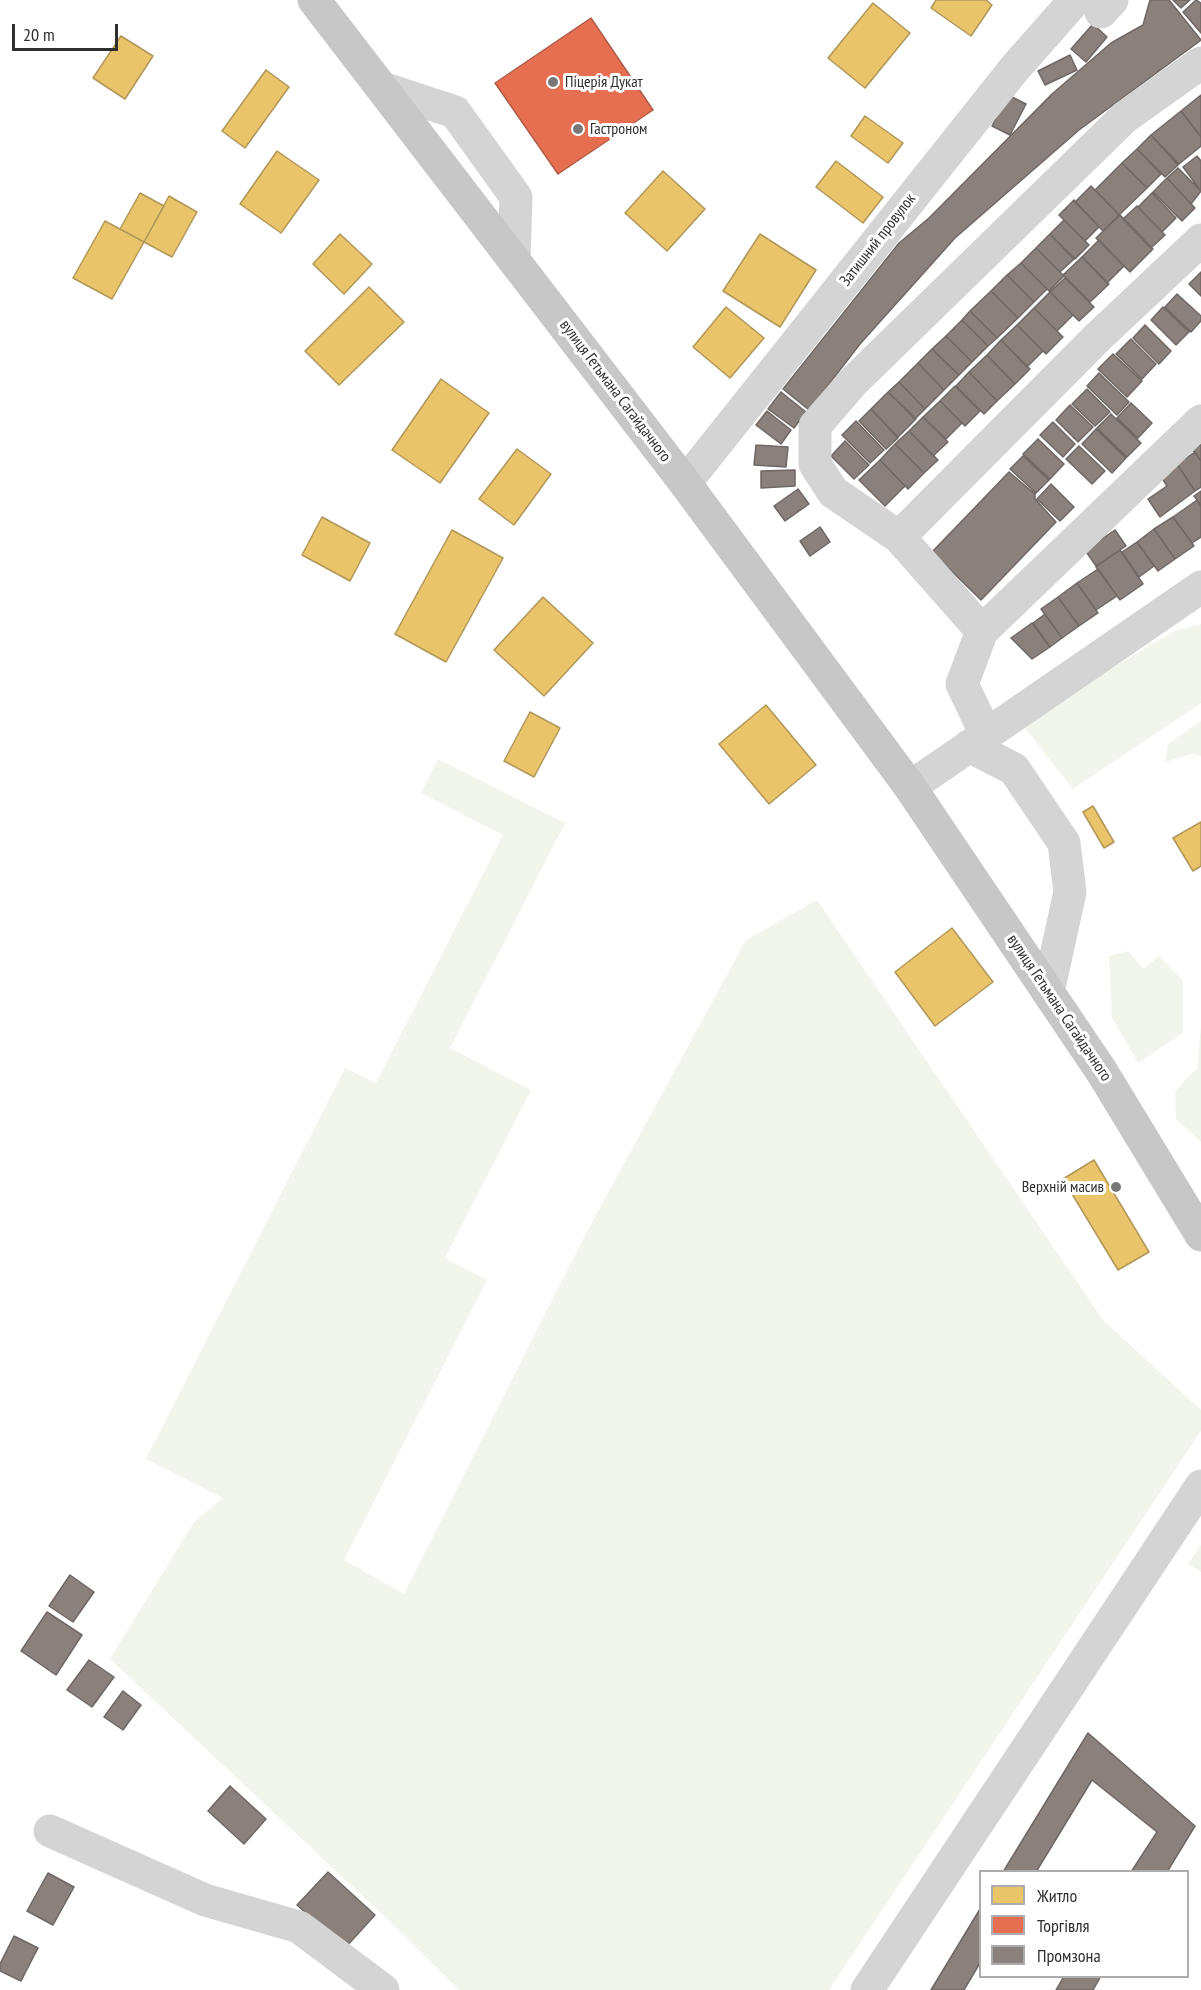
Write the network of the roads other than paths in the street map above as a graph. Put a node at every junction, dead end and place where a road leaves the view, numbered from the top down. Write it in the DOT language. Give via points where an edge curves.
graph roads {
  1 [pos="314,0"];
  2 [pos="1096,4"];
  3 [pos="1201,63"];
  4 [pos="382,88"];
  5 [pos="1201,240"];
  6 [pos="514,260"];
  7 [pos="1201,421"];
  8 [pos="685,483"];
  9 [pos="899,537"];
  10 [pos="1201,587"];
  11 [pos="982,630"];
  12 [pos="979,739"];
  13 [pos="910,787"];
  14 [pos="1048,992"];
  15 [pos="1201,1234"];
  16 [pos="1201,1486"];
  17 [pos="50,1831"];
  18 [pos="383,1990"];
  19 [pos="867,1990"];
  1 -- 4 [label="main road, вулиця Гетьмана Сагайдачного"];
  2 -- 8 [label="street, Затишний провулок" via="1015,68"];
  3 -- 9 [label="street" via="1125,117 853,382 815,426 815,464 833,492"];
  4 -- 6 [label="main road, вулиця Гетьмана Сагайдачного"];
  4 -- 6 [label="street" via="455,112 516,197"];
  5 -- 9 [label="street"];
  6 -- 8 [label="main road, вулиця Гетьмана Сагайдачного"];
  7 -- 11 [label="street"];
  8 -- 13 [label="main road, вулиця Гетьмана Сагайдачного"];
  9 -- 11 [label="street"];
  10 -- 12 [label="street"];
  11 -- 12 [label="street" via="962,684 981,724"];
  12 -- 13 [label="street"];
  12 -- 14 [label="street" via="1014,769 1064,843 1070,892"];
  13 -- 14 [label="main road, вулиця Гетьмана Сагайдачного"];
  14 -- 15 [label="main road, вулиця Гетьмана Сагайдачного"];
  16 -- 19 [label="street"];
  17 -- 18 [label="street" via="205,1900 298,1927"];
}
